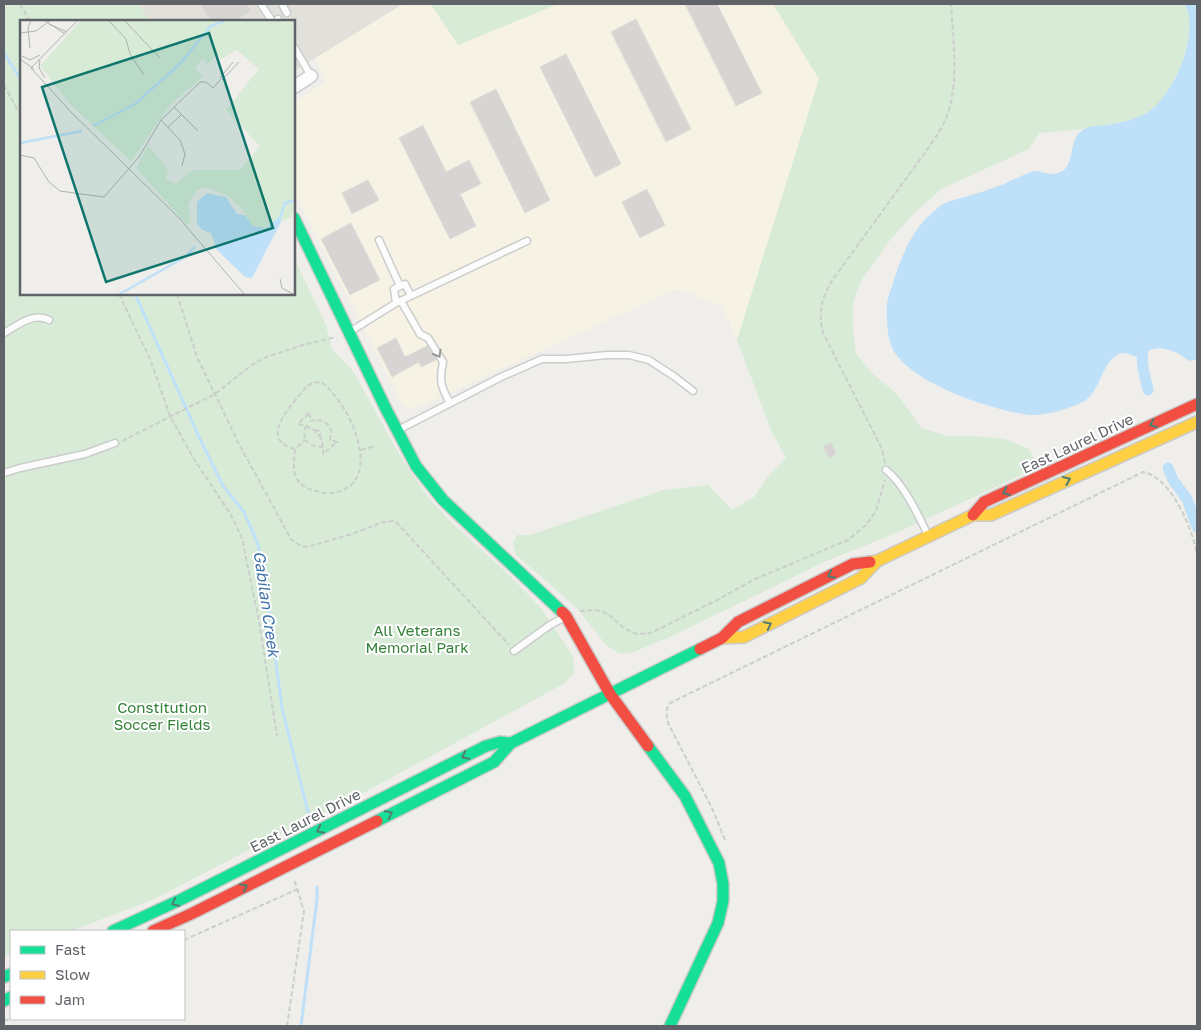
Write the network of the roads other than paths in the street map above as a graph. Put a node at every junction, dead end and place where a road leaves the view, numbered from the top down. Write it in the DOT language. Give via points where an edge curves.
graph roads {
  1 [pos="261,4"];
  2 [pos="282,4"];
  3 [pos="287,12"];
  4 [pos="276,20"];
  5 [pos="295,49"];
  6 [pos="311,76"];
  7 [pos="295,87"];
  8 [pos="295,220"];
  9 [pos="379,240"];
  10 [pos="527,241"];
  11 [pos="400,286"];
  12 [pos="411,296"];
  13 [pos="398,302"];
  14 [pos="49,320"];
  15 [pos="350,332"];
  16 [pos="4,333"];
  17 [pos="693,391"];
  18 [pos="450,403"];
  19 [pos="1197,404"];
  20 [pos="1197,422"];
  21 [pos="397,430"];
  22 [pos="115,443"];
  23 [pos="886,470"];
  24 [pos="4,473"];
  25 [pos="973,515"];
  26 [pos="929,536"];
  27 [pos="877,561"];
  28 [pos="566,616"];
  29 [pos="722,638"];
  30 [pos="514,651"];
  31 [pos="610,694"];
  32 [pos="511,743"];
  33 [pos="115,930"];
  34 [pos="155,930"];
  35 [pos="670,1026"];
  1 -- 4 [label="lane"];
  2 -- 3 [label="lane"];
  5 -- 6 [label="lane"];
  6 -- 7 [label="street"];
  8 -- 15 [label="main road"];
  9 -- 11 [label="lane"];
  10 -- 12 [label="lane"];
  11 -- 12 [label="lane" via="405,284"];
  11 -- 13 [label="lane" via="394,289"];
  12 -- 13 [label="lane"];
  13 -- 15 [label="lane"];
  13 -- 18 [label="lane, one-way" via="443,362 442,389"];
  14 -- 16 [label="lane" via="34,317"];
  15 -- 21 [label="main road"];
  17 -- 18 [label="lane" via="649,360 629,355 607,355 542,359"];
  18 -- 21 [label="lane"];
  19 -- 25 [label="main road, East Laurel Drive, one-way" via="984,502"];
  25 -- 20 [label="main road, East Laurel Drive, one-way" via="990,515"];
  21 -- 28 [label="main road" via="416,466 442,500"];
  22 -- 24 [label="lane" via="85,454"];
  23 -- 26 [label="lane" via="893,475"];
  25 -- 26 [label="main road, East Laurel Drive"];
  26 -- 27 [label="main road, East Laurel Drive"];
  27 -- 29 [label="main road, East Laurel Drive, one-way" via="853,564 738,622"];
  29 -- 27 [label="main road, East Laurel Drive, one-way" via="744,637 861,578"];
  28 -- 30 [label="lane"];
  28 -- 31 [label="main road"];
  29 -- 31 [label="main road, East Laurel Drive"];
  31 -- 32 [label="main road, East Laurel Drive"];
  31 -- 35 [label="main road" via="685,796 719,863 723,884 718,924"];
  32 -- 33 [label="main road, East Laurel Drive, one-way" via="486,746"];
  34 -- 32 [label="main road, East Laurel Drive, one-way" via="494,762"];
}
